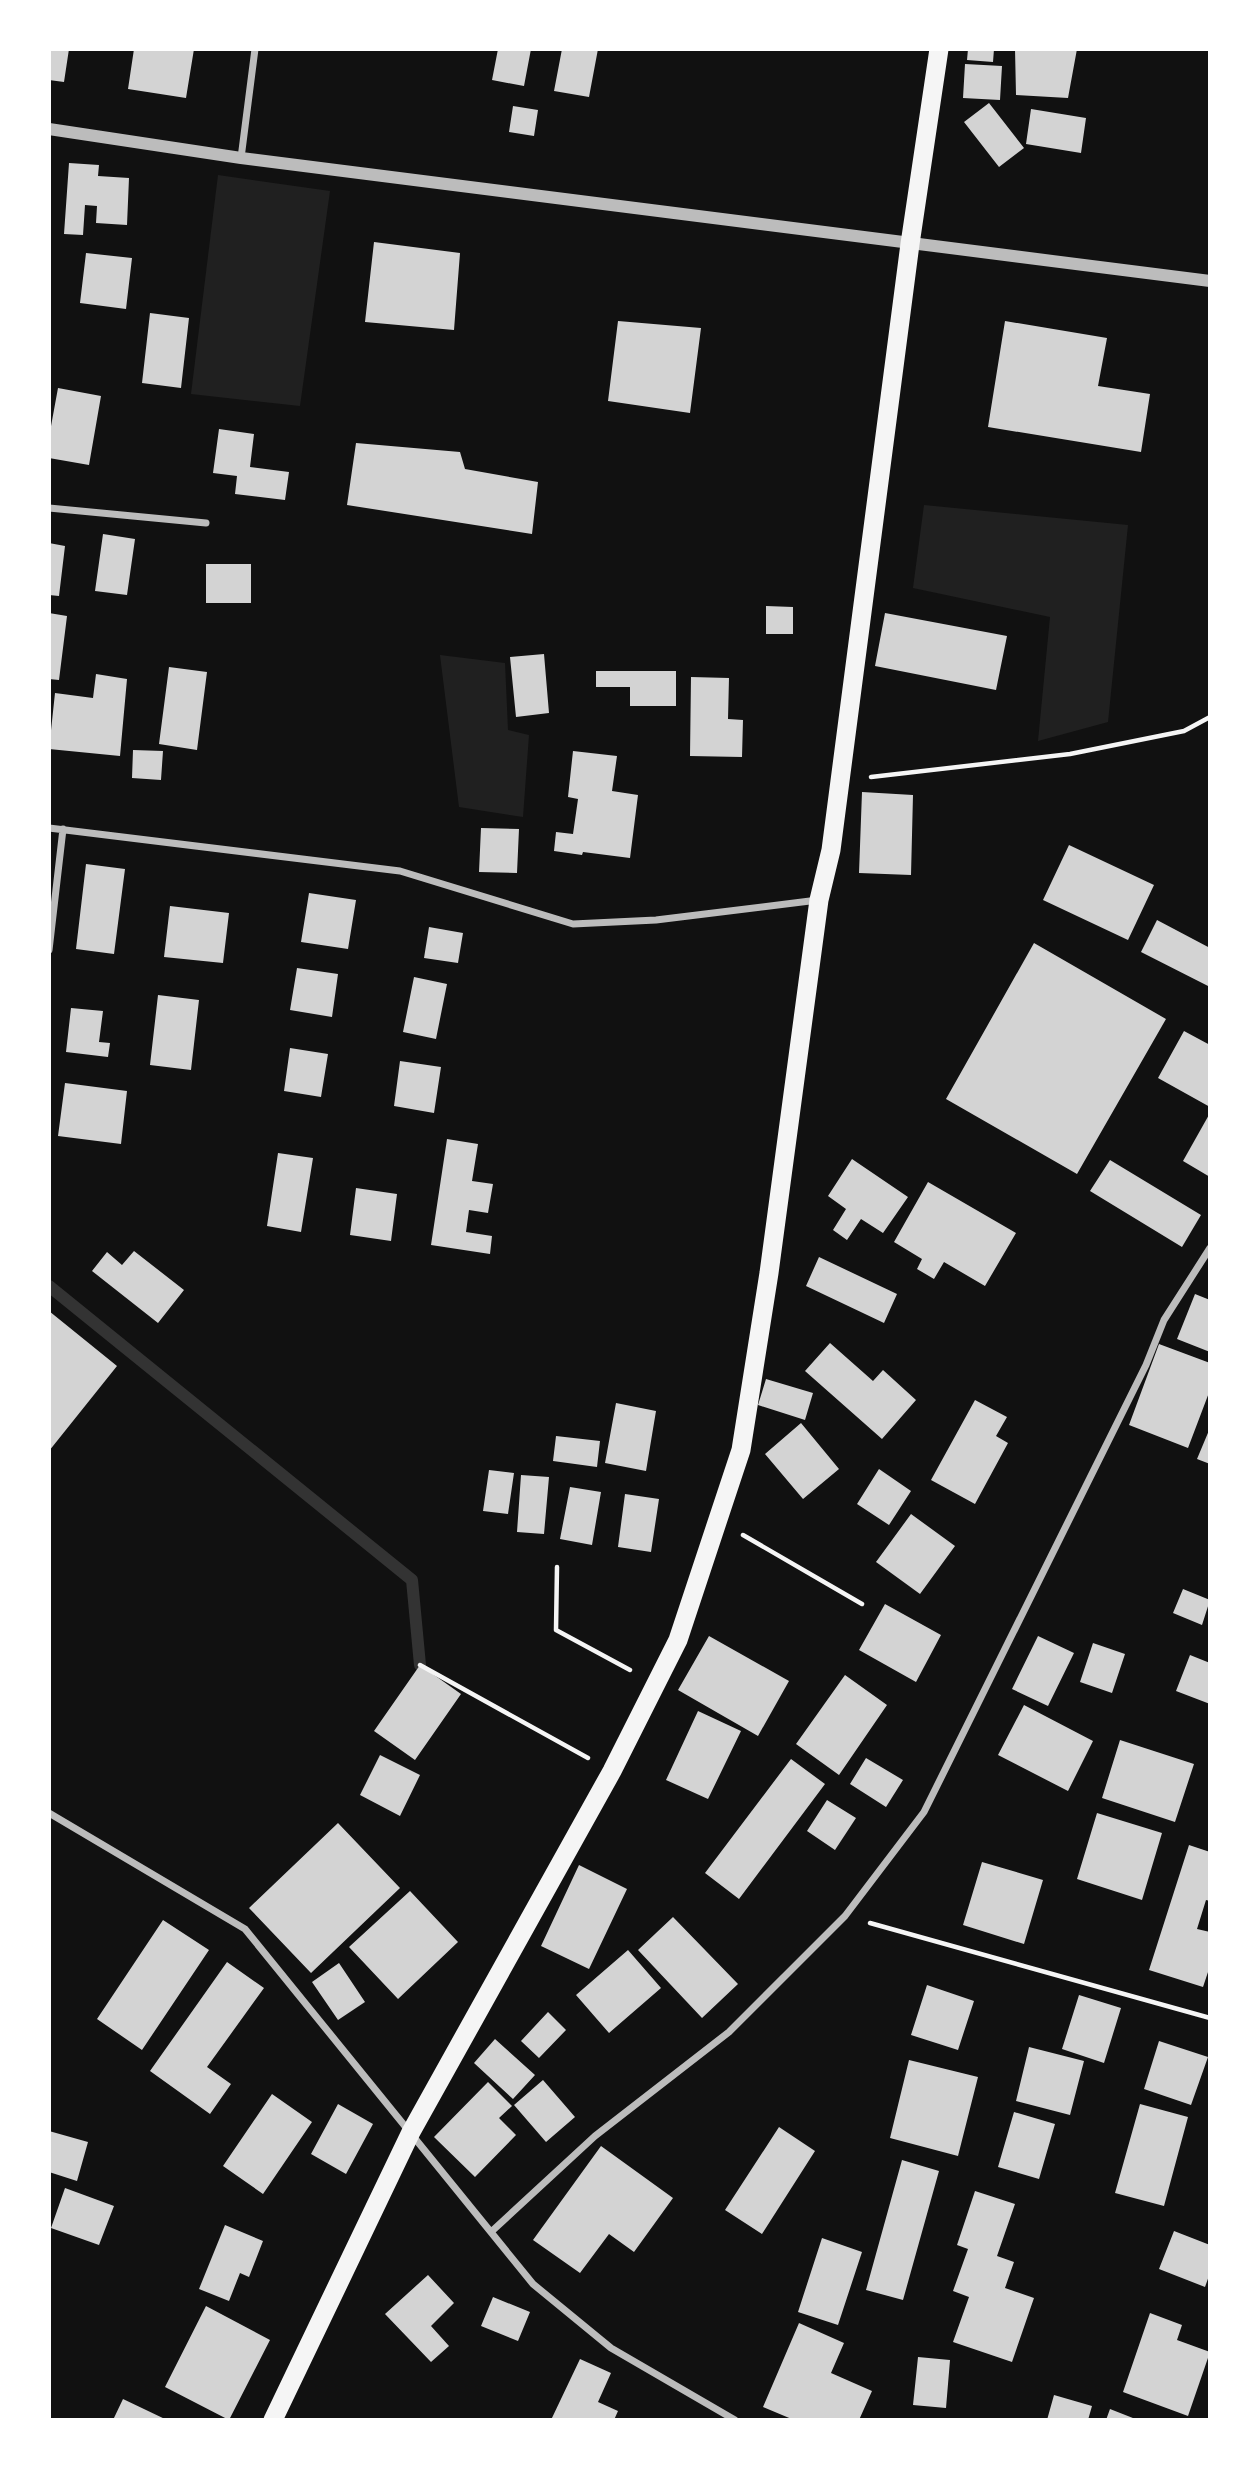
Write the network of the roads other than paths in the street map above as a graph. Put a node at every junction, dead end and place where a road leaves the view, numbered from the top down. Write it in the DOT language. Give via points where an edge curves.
graph roads {
  1 [pos="254,49"];
  2 [pos="939,49"];
  3 [pos="49,129"];
  4 [pos="241,158"];
  5 [pos="910,243"];
  6 [pos="1210,281"];
  7 [pos="49,508"];
  8 [pos="206,523"];
  9 [pos="49,828"];
  10 [pos="63,829"];
  11 [pos="819,900"];
  12 [pos="49,950"];
  13 [pos="1210,1248"];
  14 [pos="49,1813"];
  15 [pos="411,2132"];
  16 [pos="491,2232"];
  17 [pos="272,2420"];
  18 [pos="735,2420"];
  1 -- 4 [label="street"];
  2 -- 5 [label="highway"];
  3 -- 4 [label="street"];
  4 -- 5 [label="street"];
  5 -- 6 [label="street"];
  5 -- 11 [label="highway" via="831,850"];
  7 -- 8 [label="street"];
  9 -- 10 [label="street"];
  10 -- 11 [label="street" via="400,871 573,924 656,920"];
  10 -- 12 [label="street"];
  11 -- 15 [label="highway" via="741,1450 718,1521 678,1640 656,1684"];
  13 -- 16 [label="street" via="1164,1320 1146,1365 924,1812 845,1916 729,2032 595,2136"];
  14 -- 15 [label="street" via="245,1929"];
  15 -- 16 [label="street"];
  15 -- 17 [label="highway"];
  16 -- 18 [label="street" via="533,2284 611,2348"];
}
